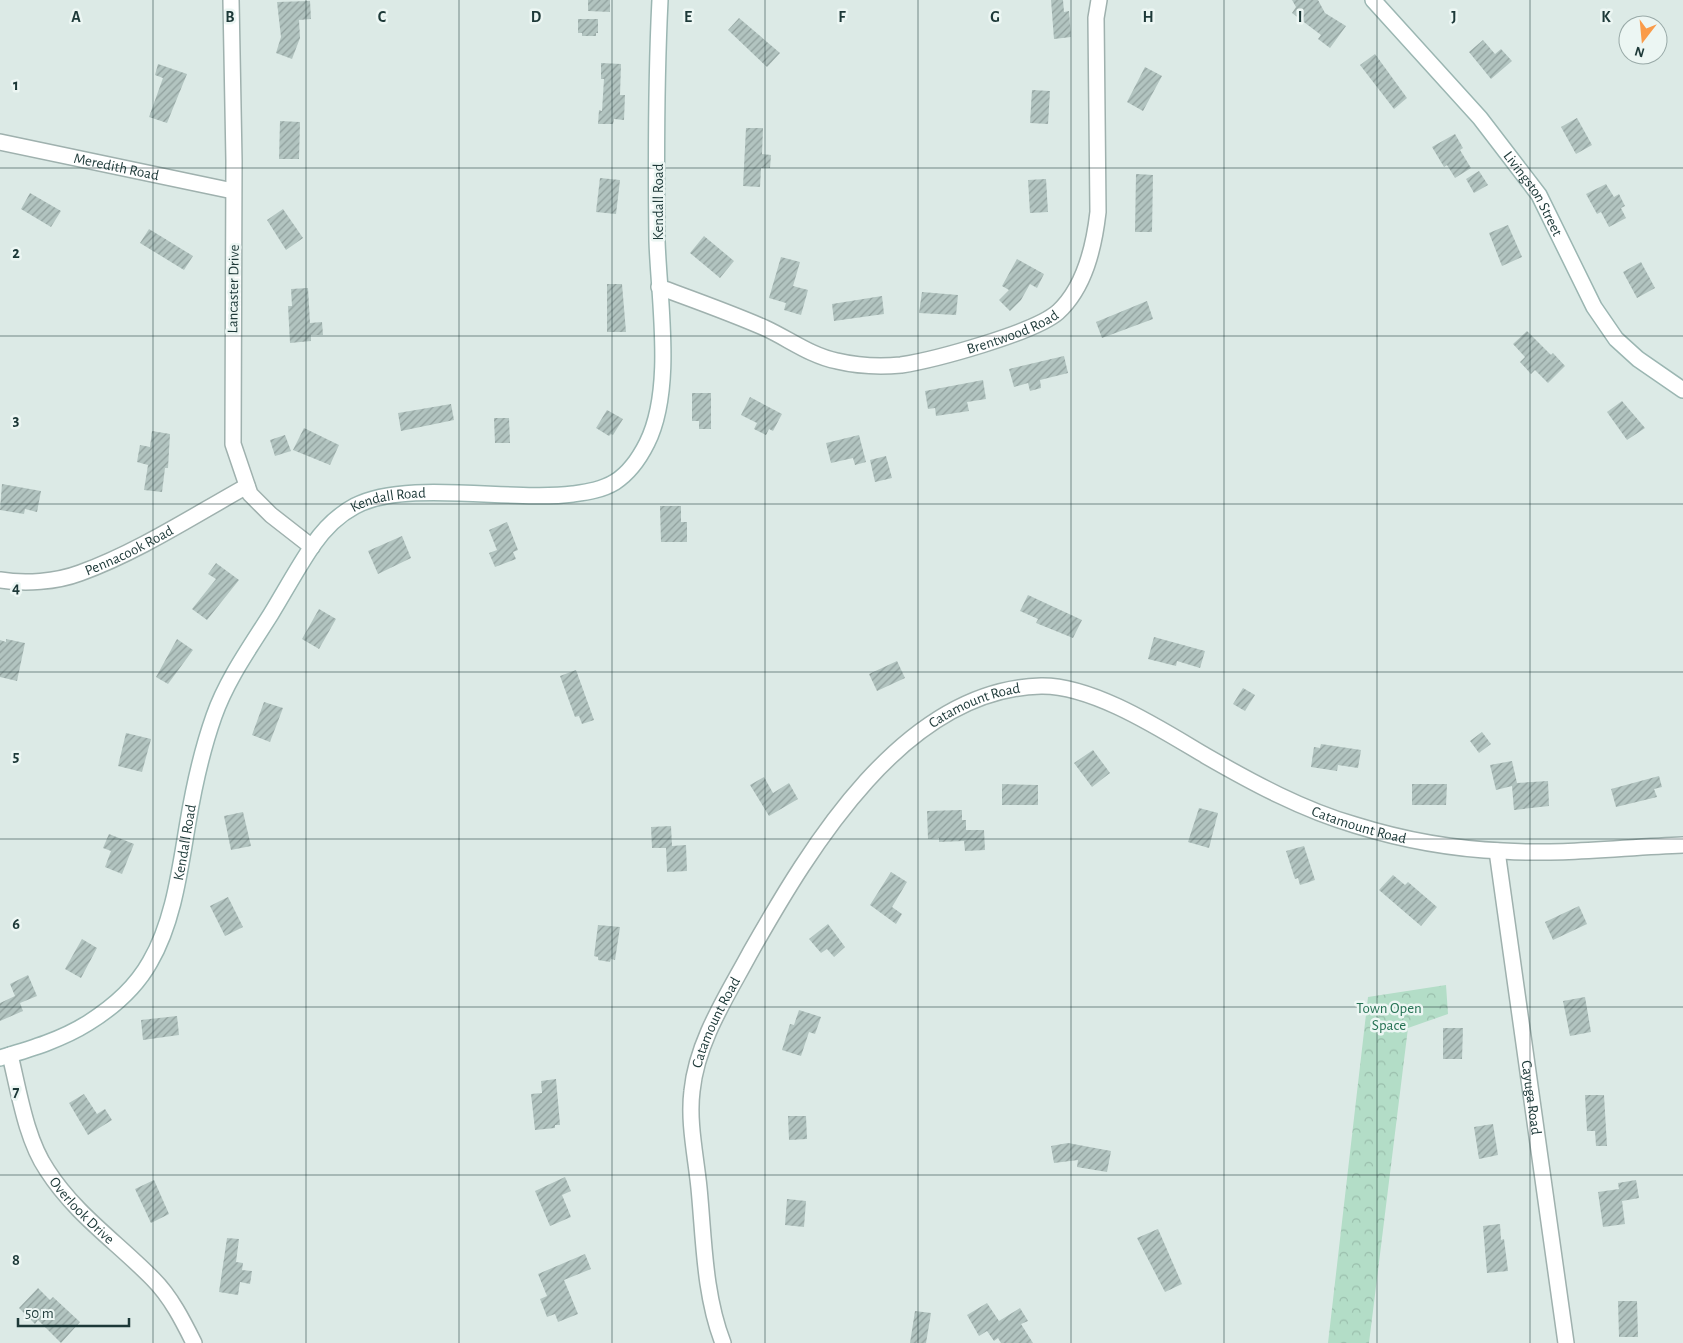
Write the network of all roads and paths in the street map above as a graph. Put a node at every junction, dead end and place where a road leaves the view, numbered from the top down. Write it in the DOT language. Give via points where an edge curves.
graph roads {
  1 [pos="232,0"];
  2 [pos="660,0"];
  3 [pos="1099,0"];
  4 [pos="1373,0"];
  5 [pos="0,142"];
  6 [pos="234,191"];
  7 [pos="659,287"];
  8 [pos="1683,390"];
  9 [pos="247,486"];
  10 [pos="312,547"];
  11 [pos="0,580"];
  12 [pos="1683,845"];
  13 [pos="1497,851"];
  14 [pos="5,1056"];
  15 [pos="194,1343"];
  16 [pos="723,1343"];
  17 [pos="1566,1343"];
  1 -- 6 [label="street, Lancaster Drive"];
  2 -- 7 [label="street, Kendall Road"];
  3 -- 7 [label="street, Brentwood Road" via="1096,18 1098,212 1095,241 1084,273 1057,312 1024,330 963,350 900,365 866,366 835,361 810,352 766,328"];
  4 -- 8 [label="street, Livingston Street" via="1480,118 1539,195 1594,307 1616,339 1638,359"];
  5 -- 6 [label="street, Meredith Road"];
  6 -- 9 [label="street, Lancaster Drive" via="233,444"];
  7 -- 10 [label="street, Kendall Road" via="663,358 659,404 649,439 636,464 616,482 595,491 562,495 416,494 378,498 358,504 339,517"];
  9 -- 10 [label="street, Lancaster Drive" via="250,494 271,515"];
  9 -- 11 [label="street, Pennacook Road" via="79,574 46,581"];
  10 -- 14 [label="street, Kendall Road" via="238,667 215,713 196,781 178,881 150,964 125,995 87,1024 42,1045"];
  12 -- 13 [label="street, Catamount Road"];
  13 -- 16 [label="street, Catamount Road" via="1439,845 1337,819 1292,802 1158,727 1104,701 1069,690 1042,686 979,697 946,713 916,734 882,766 840,813 765,928 715,1016 698,1060 692,1091 692,1119 709,1286 715,1322"];
  13 -- 17 [label="street, Cayuga Road"];
  14 -- 15 [label="street, Overlook Drive" via="27,1124 46,1169 74,1205 155,1280 181,1317"];
}
